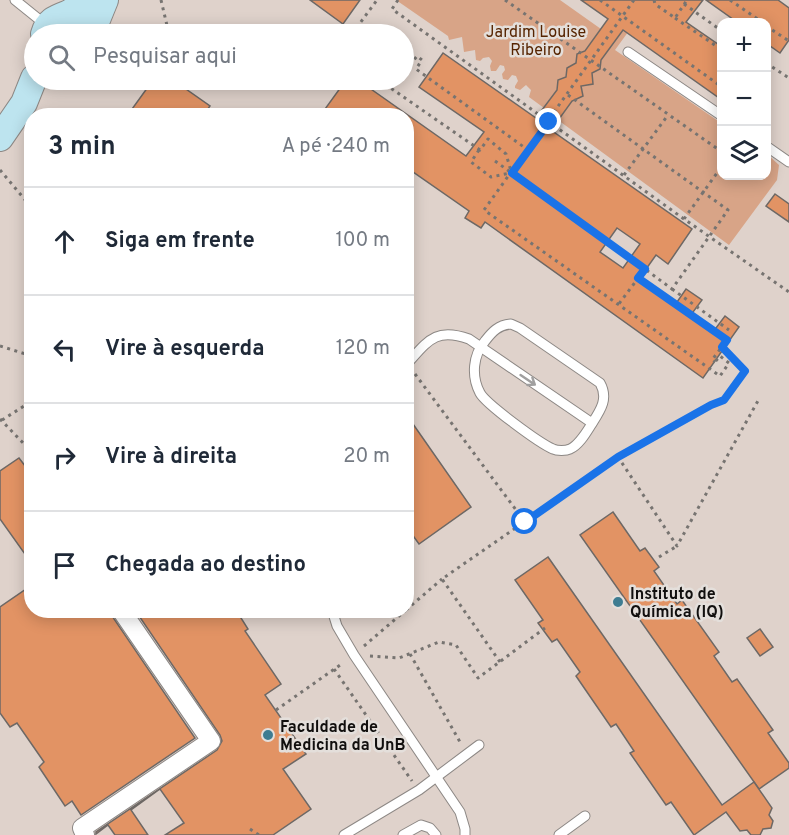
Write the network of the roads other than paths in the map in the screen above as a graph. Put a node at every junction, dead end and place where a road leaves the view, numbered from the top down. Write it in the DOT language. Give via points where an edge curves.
graph roads {
  1 [pos="15,0"];
  2 [pos="105,0"];
  3 [pos="78,6"];
  4 [pos="40,24"];
  5 [pos="51,24"];
  6 [pos="90,24"];
  7 [pos="97,24"];
  8 [pos="628,52"];
  9 [pos="29,90"];
  10 [pos="39,90"];
  11 [pos="24,103"];
  12 [pos="717,113"];
  13 [pos="0,138"];
  14 [pos="771,149"];
  15 [pos="789,162"];
  16 [pos="479,348"];
  17 [pos="414,358"];
  18 [pos="592,423"];
  19 [pos="126,618"];
  20 [pos="334,618"];
  21 [pos="479,745"];
  22 [pos="437,777"];
  23 [pos="585,816"];
  24 [pos="85,835"];
  25 [pos="344,835"];
  26 [pos="403,835"];
  27 [pos="436,835"];
  28 [pos="465,835"];
  29 [pos="559,835"];
  1 -- 4 [label="lane"];
  2 -- 7 [label="street"];
  3 -- 5 [label="street" via="57,16"];
  3 -- 6 [label="street"];
  8 -- 12 [label="lane"];
  9 -- 11 [label="street"];
  10 -- 11 [label="street"];
  11 -- 13 [label="street"];
  14 -- 15 [label="lane"];
  16 -- 17 [label="lane" via="469,339 448,333 435,336"];
  16 -- 18 [label="lane, one-way"];
  16 -- 18 [label="lane" via="474,374 480,393 493,408 554,450 575,446"];
  16 -- 18 [label="lane" via="494,330 506,325 520,328 600,383 605,399"];
  19 -- 24 [label="street" via="211,741 82,828"];
  20 -- 22 [label="lane" via="354,655"];
  21 -- 22 [label="lane"];
  22 -- 25 [label="lane"];
  22 -- 28 [label="lane" via="460,812"];
  23 -- 29 [label="lane"];
  26 -- 27 [label="lane" via="421,825"];
}
